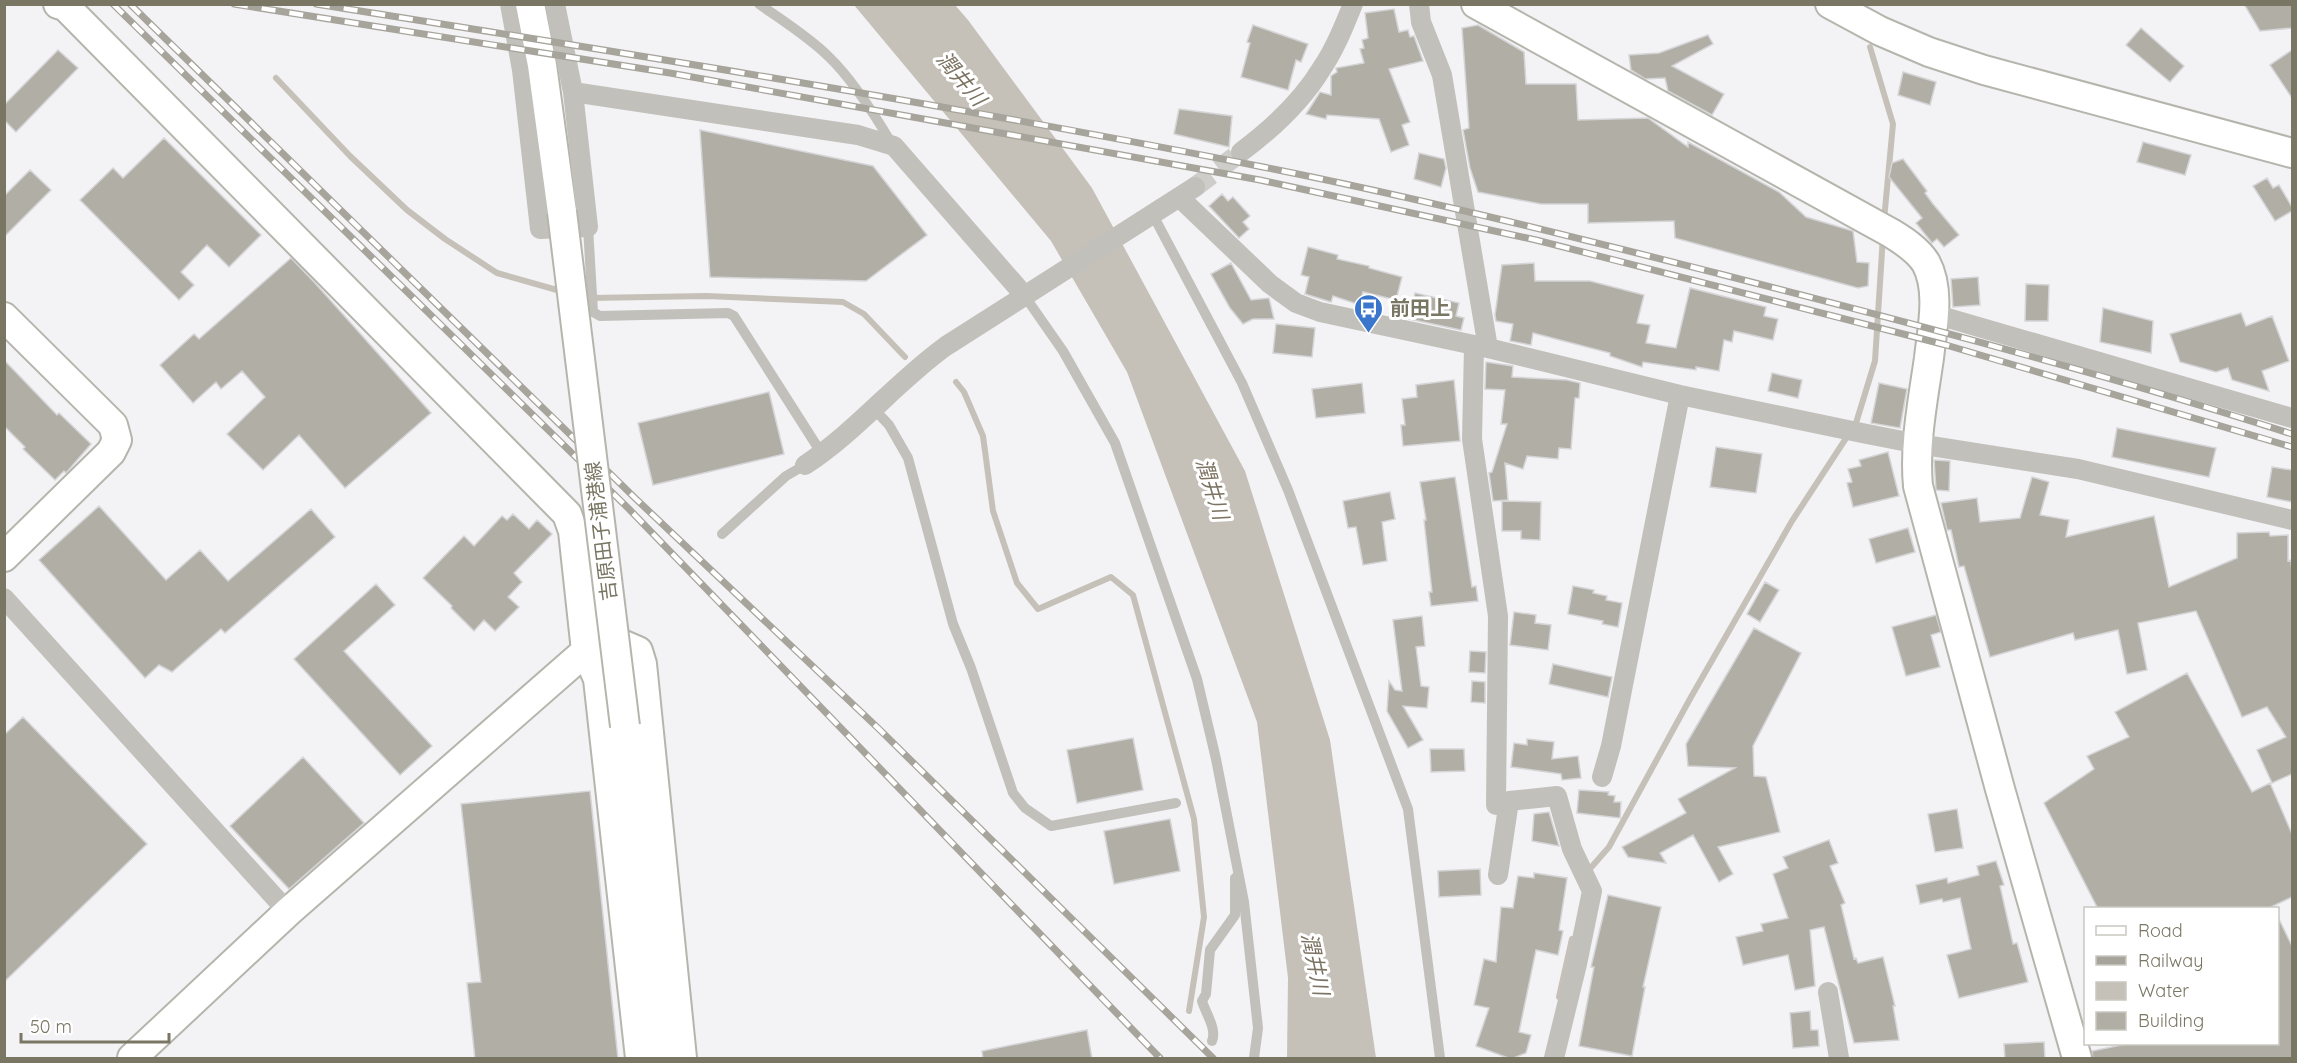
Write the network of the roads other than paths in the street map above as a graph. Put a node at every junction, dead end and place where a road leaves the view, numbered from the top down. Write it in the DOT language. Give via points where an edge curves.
graph roads {
  1 [pos="58,4"];
  2 [pos="510,4"];
  3 [pos="530,4"];
  4 [pos="555,4"];
  5 [pos="759,4"];
  6 [pos="1353,4"];
  7 [pos="1419,4"];
  8 [pos="1476,4"];
  9 [pos="1830,4"];
  10 [pos="573,92"];
  11 [pos="894,146"];
  12 [pos="1241,152"];
  13 [pos="2292,153"];
  14 [pos="1153,215"];
  15 [pos="588,227"];
  16 [pos="1024,295"];
  17 [pos="1934,314"];
  18 [pos="4,317"];
  19 [pos="1481,348"];
  20 [pos="1680,394"];
  21 [pos="874,409"];
  22 [pos="2292,418"];
  23 [pos="1918,444"];
  24 [pos="822,454"];
  25 [pos="805,465"];
  26 [pos="2292,520"];
  27 [pos="722,534"];
  28 [pos="4,556"];
  29 [pos="4,598"];
  30 [pos="586,651"];
  31 [pos="1602,777"];
  32 [pos="1509,801"];
  33 [pos="1176,802"];
  34 [pos="1236,860"];
  35 [pos="1498,875"];
  36 [pos="288,912"];
  37 [pos="1828,992"];
  38 [pos="1212,1041"];
  39 [pos="132,1059"];
  40 [pos="640,1059"];
  41 [pos="662,1059"];
  42 [pos="682,1059"];
  43 [pos="1254,1059"];
  44 [pos="1440,1059"];
  45 [pos="1554,1059"];
  46 [pos="1839,1059"];
  47 [pos="2077,1059"];
  1 -- 30 [label="street" via="65,6 563,508 573,531"];
  2 -- 15 [label="street" via="522,70 540,229"];
  3 -- 41 [label="street, 吉原田子浦港線, bridge" via="562,212"];
  4 -- 10 [label="street"];
  5 -- 11 [label="lane" via="832,59"];
  6 -- 12 [label="street" via="1322,68 1267,133"];
  7 -- 19 [label="street" via="1421,22 1442,75"];
  8 -- 17 [label="street" via="1911,247 1926,262 1932,280"];
  9 -- 13 [label="street" via="1880,31 1984,70"];
  10 -- 11 [label="street" via="858,135"];
  10 -- 15 [label="street"];
  11 -- 16 [label="street"];
  14 -- 16 [label="street"];
  14 -- 19 [label="street" via="1188,192 1252,269 1296,303 1320,312"];
  14 -- 44 [label="lane" via="1242,383 1292,501 1408,809"];
  15 -- 24 [label="lane" via="593,312 600,316 734,316"];
  16 -- 21 [label="street" via="932,356"];
  16 -- 34 [label="lane" via="1063,351 1115,443 1197,679"];
  17 -- 22 [label="street"];
  17 -- 23 [label="street"];
  18 -- 28 [label="street" via="113,425 117,440 111,452"];
  19 -- 20 [label="street"];
  19 -- 32 [label="street" via="1472,439 1498,616 1496,805"];
  20 -- 23 [label="street"];
  20 -- 31 [label="street"];
  21 -- 24 [label="street"];
  21 -- 33 [label="lane" via="889,425 908,458 953,624 1013,793 1025,808 1051,826"];
  23 -- 26 [label="street" via="2078,469"];
  23 -- 47 [label="street" via="1918,486"];
  24 -- 25 [label="street"];
  25 -- 27 [label="lane" via="786,476"];
  29 -- 36 [label="street"];
  30 -- 36 [label="street"];
  30 -- 40 [label="street" via="598,679"];
  30 -- 42 [label="street" via="624,645 638,651 642,664"];
  32 -- 35 [label="street"];
  32 -- 45 [label="street" via="1557,796 1572,849 1592,891"];
  34 -- 38 [label="lane" via="1235,915 1210,950 1202,1002 1213,1028"];
  34 -- 43 [label="lane" via="1258,1028"];
  36 -- 39 [label="street"];
  37 -- 46 [label="street"];
}
